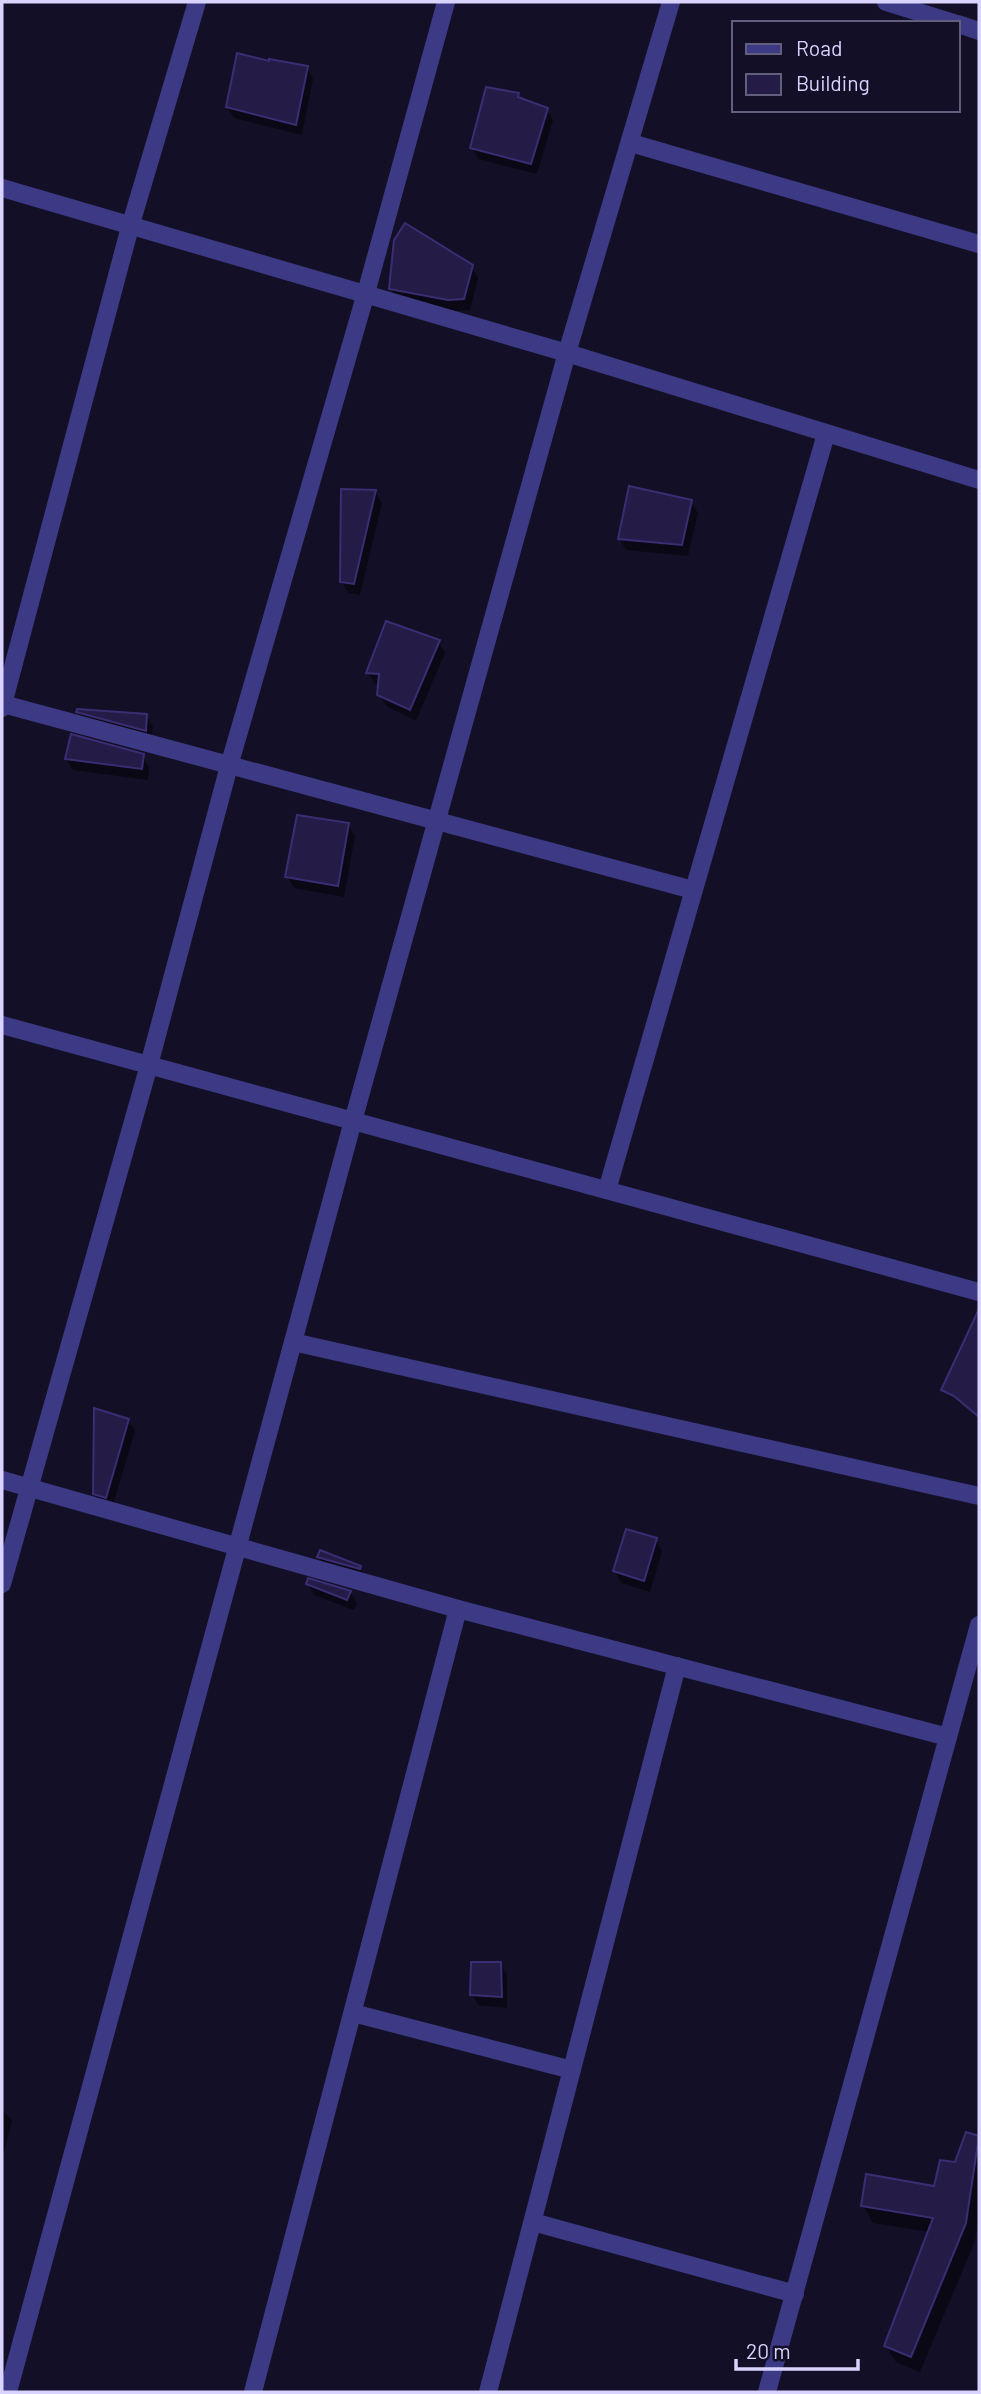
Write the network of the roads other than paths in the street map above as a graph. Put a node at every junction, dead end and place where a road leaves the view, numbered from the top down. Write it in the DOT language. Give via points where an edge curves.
graph roads {
  1 [pos="197,2"];
  2 [pos="446,2"];
  3 [pos="671,2"];
  4 [pos="896,3"];
  5 [pos="950,21"];
  6 [pos="960,24"];
  7 [pos="979,31"];
  8 [pos="631,143"];
  9 [pos="2,188"];
  10 [pos="130,227"];
  11 [pos="979,244"];
  12 [pos="366,293"];
  13 [pos="567,353"];
  14 [pos="826,434"];
  15 [pos="979,480"];
  16 [pos="2,706"];
  17 [pos="229,766"];
  18 [pos="437,819"];
  19 [pos="693,890"];
  20 [pos="2,1025"];
  21 [pos="149,1065"];
  22 [pos="353,1121"];
  23 [pos="607,1191"];
  24 [pos="979,1292"];
  25 [pos="293,1342"];
  26 [pos="2,1480"];
  27 [pos="30,1488"];
  28 [pos="979,1496"];
  29 [pos="239,1548"];
  30 [pos="2,1584"];
  31 [pos="458,1609"];
  32 [pos="979,1625"];
  33 [pos="677,1666"];
  34 [pos="948,1737"];
  35 [pos="353,2014"];
  36 [pos="572,2070"];
  37 [pos="533,2222"];
  38 [pos="794,2294"];
  39 [pos="8,2392"];
  40 [pos="253,2392"];
  41 [pos="488,2392"];
  42 [pos="767,2392"];
  1 -- 10 [label="street"];
  2 -- 12 [label="street"];
  3 -- 8 [label="street"];
  4 -- 5 [label="street"];
  6 -- 7 [label="street"];
  8 -- 11 [label="street"];
  8 -- 13 [label="street"];
  9 -- 10 [label="street"];
  10 -- 12 [label="street"];
  10 -- 16 [label="street"];
  12 -- 13 [label="street"];
  12 -- 17 [label="street"];
  13 -- 14 [label="street"];
  13 -- 18 [label="street"];
  14 -- 15 [label="street"];
  14 -- 19 [label="street"];
  16 -- 17 [label="street"];
  17 -- 18 [label="street"];
  17 -- 21 [label="street"];
  18 -- 19 [label="street"];
  18 -- 22 [label="street"];
  19 -- 23 [label="street"];
  20 -- 21 [label="street"];
  21 -- 22 [label="street"];
  21 -- 27 [label="street"];
  22 -- 23 [label="street"];
  22 -- 25 [label="street"];
  23 -- 24 [label="street"];
  25 -- 28 [label="street"];
  25 -- 29 [label="street"];
  26 -- 27 [label="street"];
  27 -- 29 [label="street"];
  27 -- 30 [label="street"];
  29 -- 31 [label="street"];
  29 -- 39 [label="street"];
  31 -- 33 [label="street"];
  31 -- 35 [label="street"];
  32 -- 34 [label="street"];
  33 -- 34 [label="street"];
  33 -- 36 [label="street"];
  34 -- 38 [label="street"];
  35 -- 36 [label="street"];
  35 -- 40 [label="street"];
  36 -- 37 [label="street"];
  37 -- 38 [label="street"];
  37 -- 41 [label="street"];
  38 -- 42 [label="street"];
}
